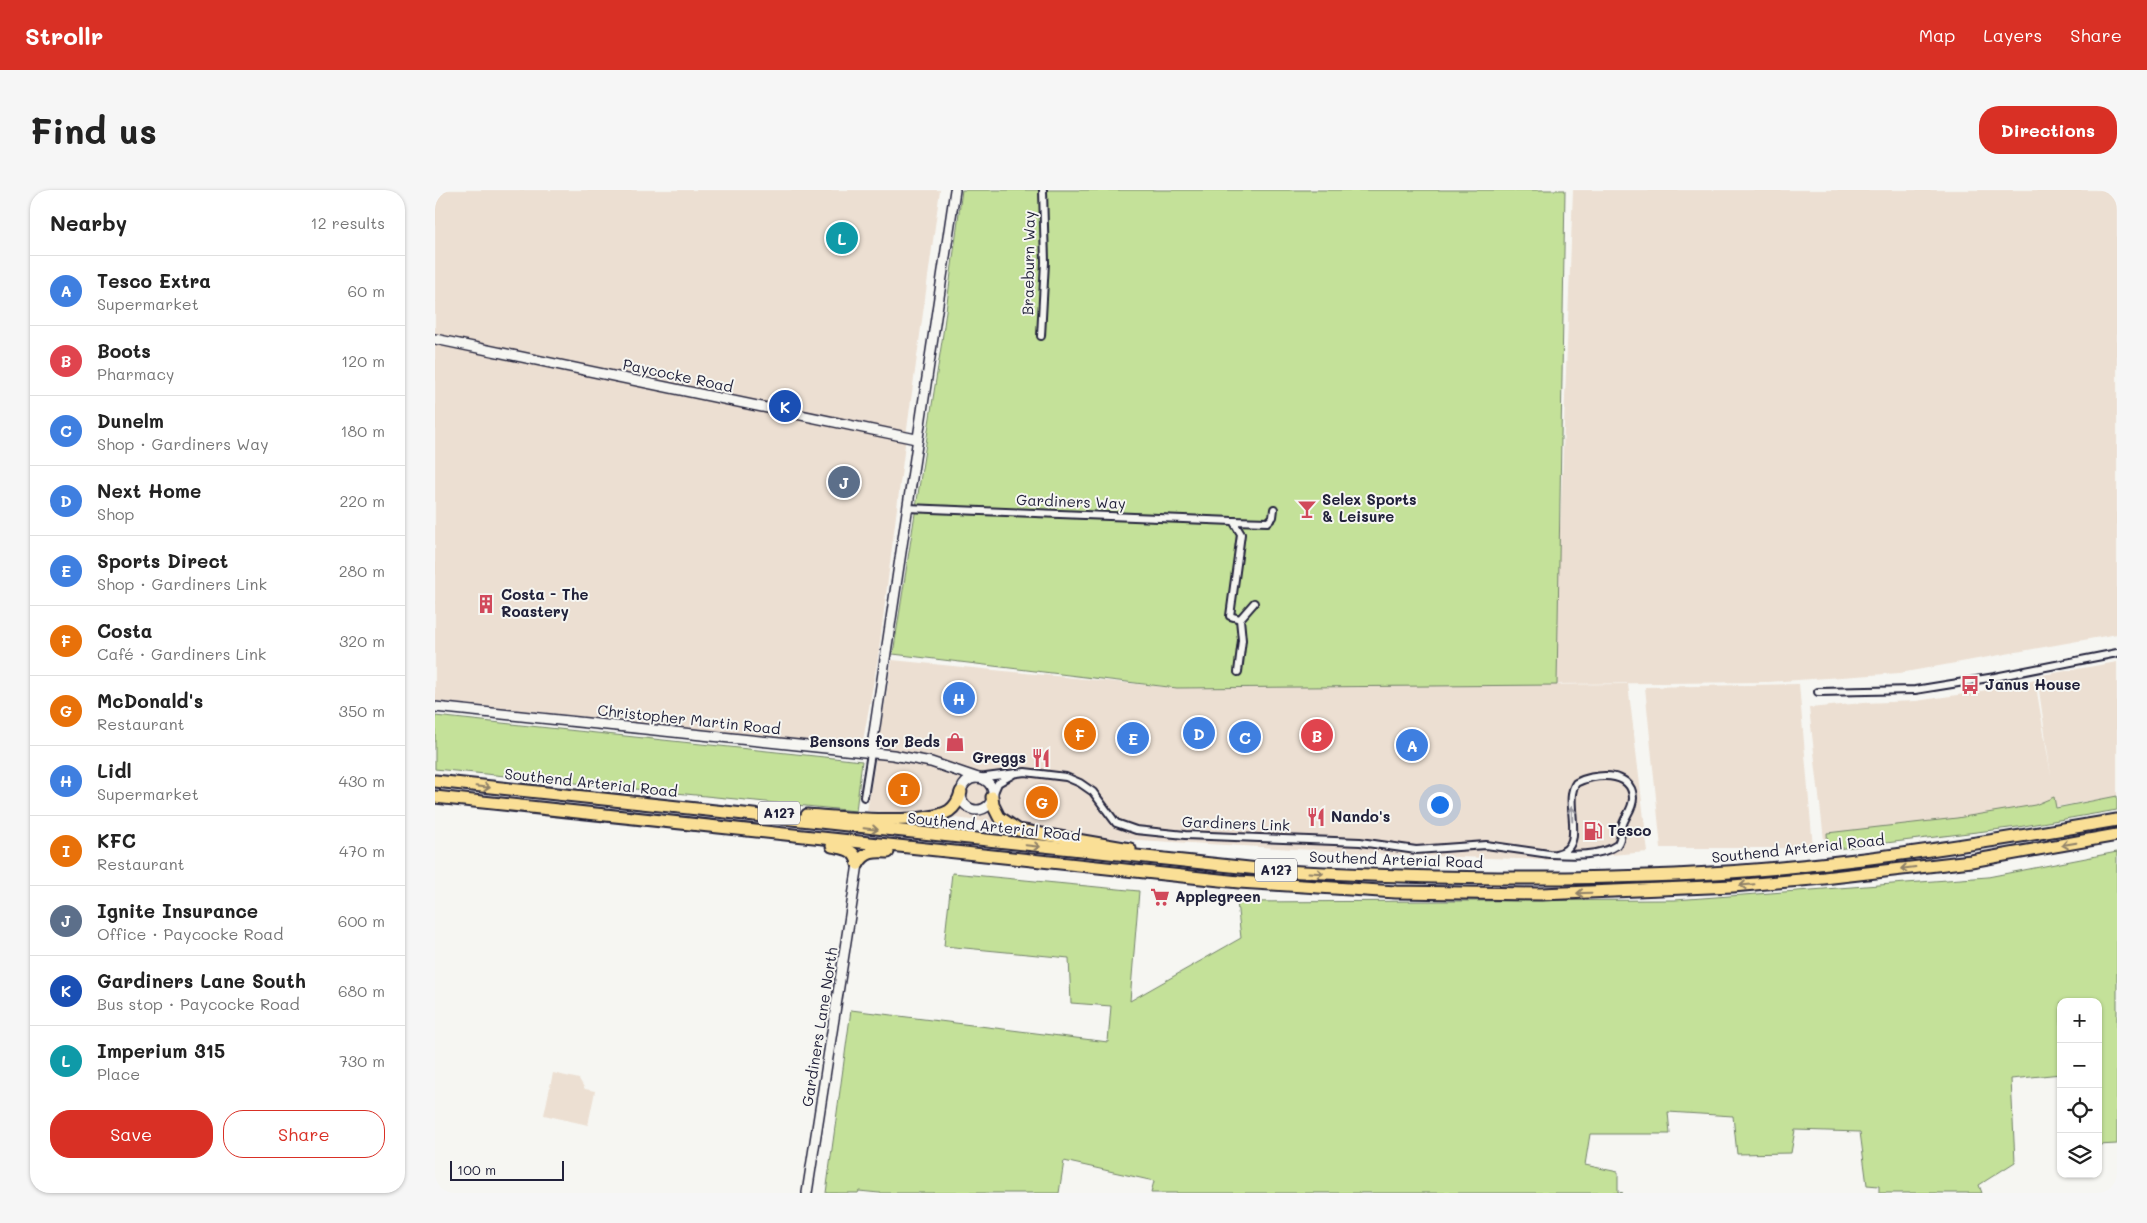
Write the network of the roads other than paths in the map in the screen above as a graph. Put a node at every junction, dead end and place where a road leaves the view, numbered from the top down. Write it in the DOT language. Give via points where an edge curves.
graph roads {
  1 [pos="955,190"];
  2 [pos="1043,190"];
  3 [pos="1041,336"];
  4 [pos="435,339"];
  5 [pos="916,439"];
  6 [pos="907,508"];
  7 [pos="1274,508"];
  8 [pos="1233,521"];
  9 [pos="1254,603"];
  10 [pos="1240,619"];
  11 [pos="2117,653"];
  12 [pos="1238,672"];
  13 [pos="1818,692"];
  14 [pos="435,707"];
  15 [pos="871,752"];
  16 [pos="940,764"];
  17 [pos="1025,772"];
  18 [pos="977,778"];
  19 [pos="435,781"];
  20 [pos="961,792"];
  21 [pos="435,797"];
  22 [pos="865,797"];
  23 [pos="992,797"];
  24 [pos="635,804"];
  25 [pos="634,818"];
  26 [pos="2117,820"];
  27 [pos="2117,836"];
  28 [pos="1556,854"];
  29 [pos="1023,860"];
  30 [pos="858,864"];
  31 [pos="1268,870"];
  32 [pos="807,1193"];
  1 -- 5 [label="street"];
  2 -- 3 [label="street, Braeburn Way" via="1045,262"];
  4 -- 5 [label="street, Paycocke Road"];
  5 -- 6 [label="street"];
  6 -- 8 [label="street, Gardiners Way"];
  6 -- 15 [label="street"];
  7 -- 8 [label="street, Gardiners Way" via="1269,522"];
  8 -- 10 [label="street" via="1241,534 1230,616"];
  9 -- 10 [label="street"];
  10 -- 12 [label="street" via="1243,640"];
  11 -- 13 [label="street" via="1915,690"];
  14 -- 15 [label="street, Christopher Martin Road"];
  15 -- 16 [label="street, Christopher Martin Road"];
  15 -- 22 [label="street"];
  16 -- 18 [label="street, Christopher Martin Road"];
  16 -- 20 [label="street" via="957,778"];
  17 -- 18 [label="street, Gardiners Link"];
  17 -- 23 [label="street, Gardiners Link" via="1004,778 995,787"];
  17 -- 28 [label="street, Gardiners Link" via="1074,779 1093,792 1116,823 1136,830 1360,842 1416,850 1486,845"];
  18 -- 20 [label="street" via="965,782"];
  18 -- 23 [label="street" via="989,783"];
  19 -- 24 [label="highway, Southend Arterial Road / A127, one-way"];
  20 -- 23 [label="street" via="963,802 974,810 983,808"];
  20 -- 24 [label="highway, A127" via="950,810 916,818 857,818"];
  21 -- 25 [label="highway, Southend Arterial Road / A127"];
  23 -- 31 [label="highway, A127" via="999,817 1027,833"];
  24 -- 31 [label="highway, Southend Arterial Road / A127, one-way"];
  25 -- 29 [label="highway, Southend Arterial Road / A127"];
  25 -- 30 [label="highway, A127" via="844,848 855,855"];
  31 -- 26 [label="highway, Southend Arterial Road / A127, one-way" via="1396,878 1676,875 1823,864 1950,848"];
  27 -- 29 [label="highway, Southend Arterial Road / A127, one-way" via="1971,861 1823,878 1665,890 1541,894 1396,892 1267,885"];
  28 -- 28 [label="street, Gardiners Link, one-way" via="1565,851 1572,842 1572,795 1576,784 1602,775 1617,778 1627,785 1633,796 1632,803 1617,845 1589,853"];
  29 -- 30 [label="highway, A127" via="876,851 864,855"];
  30 -- 32 [label="street, Gardiners Lane North"];
}
